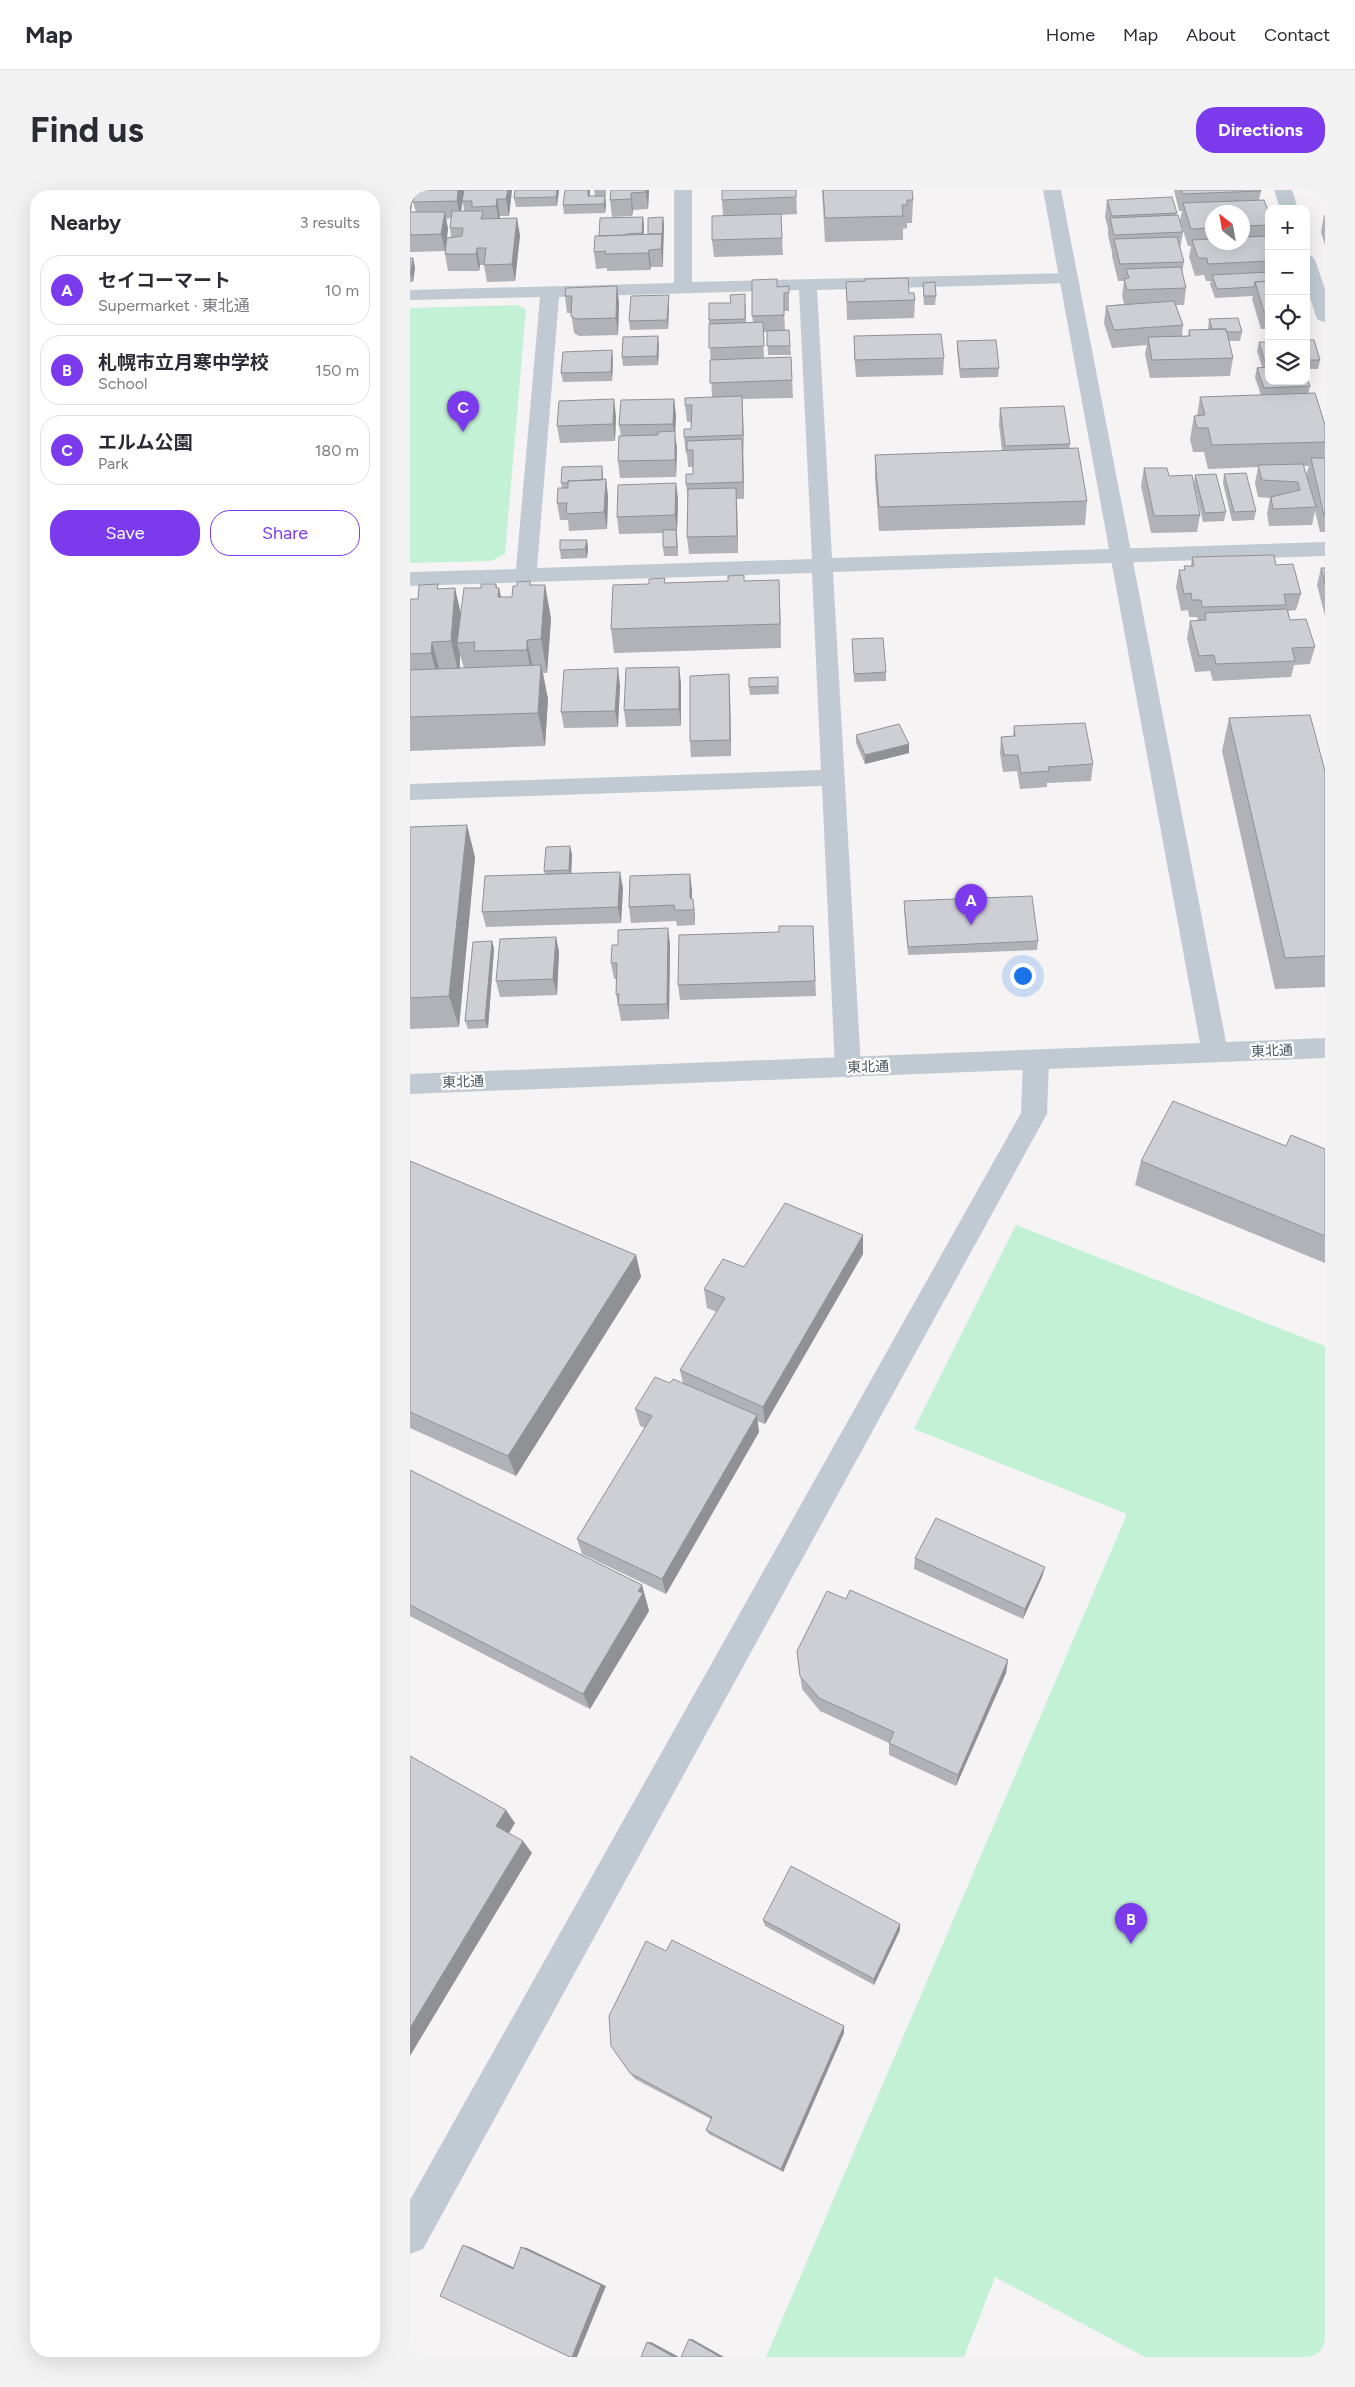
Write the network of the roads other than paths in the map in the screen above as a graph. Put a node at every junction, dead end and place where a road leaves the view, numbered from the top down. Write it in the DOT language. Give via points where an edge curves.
graph roads {
  1 [pos="684,190"];
  2 [pos="1052,190"];
  3 [pos="1283,190"];
  4 [pos="1288,205"];
  5 [pos="1310,272"];
  6 [pos="1069,278"];
  7 [pos="808,284"];
  8 [pos="682,288"];
  9 [pos="550,291"];
  10 [pos="410,295"];
  11 [pos="1325,316"];
  12 [pos="1325,549"];
  13 [pos="1122,556"];
  14 [pos="822,566"];
  15 [pos="526,575"];
  16 [pos="410,579"];
  17 [pos="833,778"];
  18 [pos="410,792"];
  19 [pos="1325,1048"];
  20 [pos="1216,1054"];
  21 [pos="1036,1061"];
  22 [pos="848,1068"];
  23 [pos="410,1084"];
  24 [pos="410,2236"];
  1 -- 8 [label="street"];
  2 -- 6 [label="street"];
  3 -- 4 [label="street"];
  5 -- 11 [label="street"];
  6 -- 7 [label="street"];
  6 -- 13 [label="street"];
  7 -- 8 [label="street"];
  7 -- 14 [label="street"];
  8 -- 9 [label="street"];
  9 -- 10 [label="street"];
  9 -- 15 [label="street"];
  12 -- 13 [label="street"];
  13 -- 14 [label="street"];
  13 -- 20 [label="street"];
  14 -- 15 [label="street"];
  14 -- 17 [label="street"];
  15 -- 16 [label="street"];
  17 -- 18 [label="street"];
  17 -- 22 [label="street"];
  19 -- 20 [label="street, 東北通"];
  20 -- 21 [label="street, 東北通"];
  21 -- 22 [label="street, 東北通"];
  21 -- 24 [label="street" via="1034,1114"];
  22 -- 23 [label="street, 東北通"];
}
